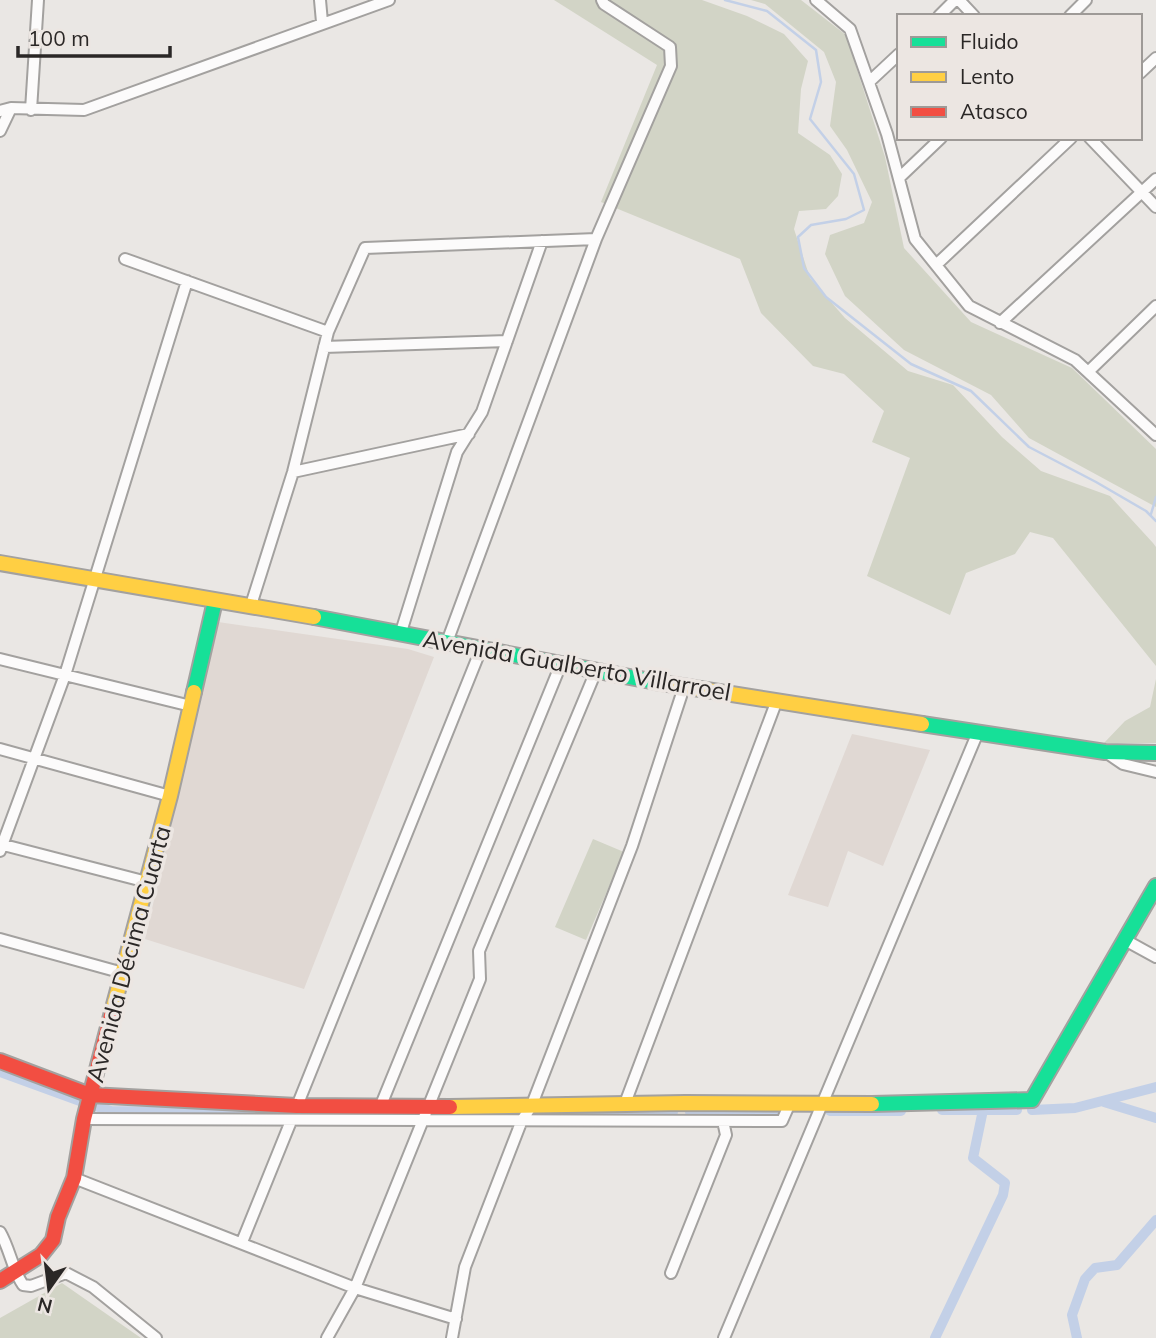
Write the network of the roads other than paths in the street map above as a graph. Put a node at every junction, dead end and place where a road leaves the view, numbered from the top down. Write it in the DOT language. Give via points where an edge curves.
graph roads {
  1 [pos="38,0"];
  2 [pos="320,0"];
  3 [pos="389,0"];
  4 [pos="602,0"];
  5 [pos="957,0"];
  6 [pos="1086,0"];
  7 [pos="821,1"];
  8 [pos="941,14"];
  9 [pos="972,14"];
  10 [pos="1072,14"];
  11 [pos="322,22"];
  12 [pos="897,56"];
  13 [pos="1156,58"];
  14 [pos="1142,71"];
  15 [pos="869,82"];
  16 [pos="5,109"];
  17 [pos="31,110"];
  18 [pos="0,131"];
  19 [pos="939,140"];
  20 [pos="1069,140"];
  21 [pos="1092,140"];
  22 [pos="899,178"];
  23 [pos="1156,179"];
  24 [pos="1142,192"];
  25 [pos="1156,207"];
  26 [pos="596,239"];
  27 [pos="542,241"];
  28 [pos="125,259"];
  29 [pos="936,265"];
  30 [pos="187,281"];
  31 [pos="1156,306"];
  32 [pos="1000,323"];
  33 [pos="328,332"];
  34 [pos="507,341"];
  35 [pos="324,347"];
  36 [pos="1088,372"];
  37 [pos="469,434"];
  38 [pos="1156,435"];
  39 [pos="293,472"];
  40 [pos="0,563"];
  41 [pos="95,580"];
  42 [pos="215,601"];
  43 [pos="251,605"];
  44 [pos="401,632"];
  45 [pos="447,642"];
  46 [pos="481,649"];
  47 [pos="0,659"];
  48 [pos="561,664"];
  49 [pos="596,671"];
  50 [pos="65,675"];
  51 [pos="684,687"];
  52 [pos="777,700"];
  53 [pos="191,706"];
  54 [pos="978,732"];
  55 [pos="0,749"];
  56 [pos="1105,752"];
  57 [pos="1156,754"];
  58 [pos="33,758"];
  59 [pos="1156,772"];
  60 [pos="170,796"];
  61 [pos="1,847"];
  62 [pos="147,881"];
  63 [pos="1156,886"];
  64 [pos="0,939"];
  65 [pos="1125,940"];
  66 [pos="1156,957"];
  67 [pos="122,974"];
  68 [pos="0,1061"];
  69 [pos="90,1095"];
  70 [pos="790,1103"];
  71 [pos="821,1103"];
  72 [pos="381,1105"];
  73 [pos="297,1106"];
  74 [pos="624,1106"];
  75 [pos="531,1107"];
  76 [pos="424,1112"];
  77 [pos="84,1119"];
  78 [pos="522,1120"];
  79 [pos="291,1121"];
  80 [pos="723,1121"];
  81 [pos="74,1178"];
  82 [pos="0,1232"];
  83 [pos="242,1242"];
  84 [pos="15,1273"];
  85 [pos="671,1273"];
  86 [pos="0,1282"];
  87 [pos="355,1288"];
  88 [pos="456,1319"];
  89 [pos="156,1338"];
  90 [pos="327,1338"];
  91 [pos="453,1338"];
  92 [pos="724,1338"];
  1 -- 17 [label="street"];
  2 -- 11 [label="street"];
  3 -- 11 [label="street"];
  4 -- 26 [label="street" via="670,47 671,66"];
  5 -- 8 [label="street"];
  5 -- 9 [label="street"];
  6 -- 10 [label="street"];
  7 -- 15 [label="street" via="850,29"];
  11 -- 17 [label="street" via="84,110"];
  12 -- 15 [label="street"];
  13 -- 14 [label="street"];
  15 -- 22 [label="street"];
  16 -- 17 [label="street"];
  16 -- 18 [label="street"];
  19 -- 22 [label="street"];
  20 -- 29 [label="street"];
  21 -- 24 [label="street"];
  22 -- 29 [label="street" via="915,239"];
  23 -- 24 [label="street"];
  24 -- 25 [label="street"];
  24 -- 32 [label="street"];
  26 -- 27 [label="street"];
  26 -- 45 [label="street"];
  27 -- 33 [label="street" via="365,248"];
  27 -- 34 [label="street"];
  28 -- 30 [label="street"];
  29 -- 32 [label="street" via="969,306"];
  30 -- 33 [label="street"];
  30 -- 41 [label="street"];
  31 -- 36 [label="street"];
  32 -- 36 [label="street" via="1075,360"];
  33 -- 35 [label="street"];
  34 -- 35 [label="street"];
  34 -- 37 [label="street" via="482,412"];
  35 -- 39 [label="street"];
  36 -- 38 [label="street"];
  37 -- 39 [label="street"];
  37 -- 44 [label="street" via="457,452"];
  39 -- 43 [label="street"];
  40 -- 41 [label="main road, Avenida Gualberto Villarroel"];
  41 -- 42 [label="main road, Avenida Gualberto Villarroel"];
  41 -- 50 [label="street"];
  42 -- 43 [label="main road, Avenida Gualberto Villarroel"];
  42 -- 53 [label="main road, Avenida Décima Cuarta"];
  43 -- 44 [label="main road, Avenida Gualberto Villarroel"];
  44 -- 45 [label="main road, Avenida Gualberto Villarroel"];
  45 -- 46 [label="main road, Avenida Gualberto Villarroel"];
  46 -- 48 [label="main road, Avenida Gualberto Villarroel"];
  46 -- 73 [label="street"];
  47 -- 50 [label="street"];
  48 -- 49 [label="main road, Avenida Gualberto Villarroel"];
  48 -- 72 [label="street"];
  49 -- 51 [label="main road, Avenida Gualberto Villarroel"];
  49 -- 76 [label="street" via="479,951 480,979"];
  50 -- 53 [label="street"];
  50 -- 58 [label="street"];
  51 -- 52 [label="main road, Avenida Gualberto Villarroel"];
  51 -- 75 [label="street" via="632,846"];
  52 -- 54 [label="main road, Avenida Gualberto Villarroel"];
  52 -- 74 [label="street"];
  53 -- 60 [label="main road, Avenida Décima Cuarta"];
  54 -- 56 [label="main road, Avenida Gualberto Villarroel"];
  54 -- 71 [label="street"];
  55 -- 58 [label="street"];
  56 -- 57 [label="main road, Avenida Gualberto Villarroel"];
  56 -- 59 [label="street" via="1123,764"];
  58 -- 60 [label="street"];
  58 -- 61 [label="street"];
  60 -- 62 [label="main road, Avenida Décima Cuarta"];
  61 -- 62 [label="street"];
  62 -- 67 [label="main road, Avenida Décima Cuarta"];
  63 -- 65 [label="main road"];
  64 -- 67 [label="street"];
  65 -- 66 [label="street"];
  65 -- 71 [label="main road" via="1032,1100"];
  67 -- 69 [label="main road, Avenida Décima Cuarta"];
  68 -- 69 [label="main road"];
  69 -- 73 [label="main road"];
  69 -- 77 [label="main road, Avenida Décima Cuarta"];
  70 -- 71 [label="main road"];
  70 -- 74 [label="main road"];
  70 -- 80 [label="street" via="782,1121"];
  71 -- 92 [label="street"];
  72 -- 73 [label="main road"];
  72 -- 76 [label="main road"];
  74 -- 75 [label="main road"];
  75 -- 76 [label="main road"];
  75 -- 78 [label="street"];
  76 -- 78 [label="street"];
  76 -- 79 [label="street"];
  76 -- 87 [label="street"];
  77 -- 79 [label="street"];
  77 -- 81 [label="main road, Avenida Décima Cuarta"];
  78 -- 80 [label="street"];
  78 -- 88 [label="street" via="465,1267"];
  79 -- 83 [label="street"];
  80 -- 85 [label="street" via="726,1135"];
  81 -- 83 [label="street"];
  81 -- 84 [label="main road, Avenida Décima Cuarta" via="53,1240"];
  82 -- 84 [label="street"];
  83 -- 87 [label="street"];
  84 -- 86 [label="main road, Avenida Décima Cuarta"];
  84 -- 89 [label="street" via="31,1286 66,1273 93,1287"];
  87 -- 88 [label="street"];
  87 -- 90 [label="street"];
  88 -- 91 [label="street"];
}
